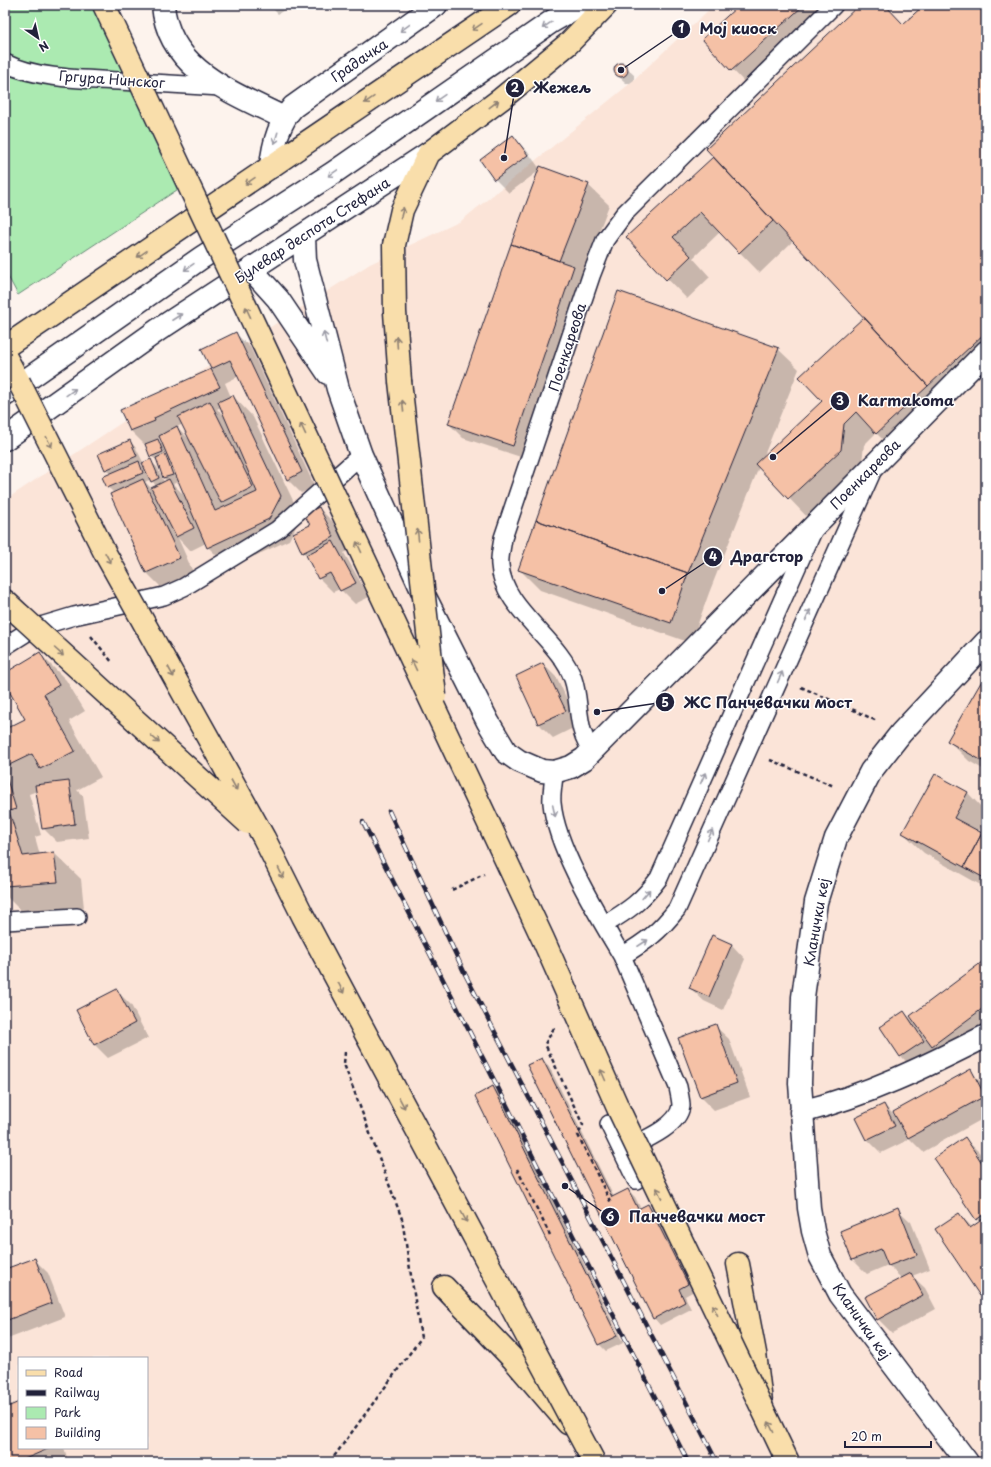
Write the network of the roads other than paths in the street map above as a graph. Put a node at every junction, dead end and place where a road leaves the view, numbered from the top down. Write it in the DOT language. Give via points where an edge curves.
graph roads {
  1 [pos="104,5"];
  2 [pos="163,5"];
  3 [pos="436,5"];
  4 [pos="509,5"];
  5 [pos="580,5"];
  6 [pos="606,5"];
  7 [pos="834,5"];
  8 [pos="5,62"];
  9 [pos="221,87"];
  10 [pos="284,118"];
  11 [pos="429,153"];
  12 [pos="271,167"];
  13 [pos="304,236"];
  14 [pos="251,269"];
  15 [pos="5,346"];
  16 [pos="986,352"];
  17 [pos="5,356"];
  18 [pos="5,365"];
  19 [pos="12,389"];
  20 [pos="338,389"];
  21 [pos="5,439"];
  22 [pos="361,455"];
  23 [pos="877,462"];
  24 [pos="817,522"];
  25 [pos="13,608"];
  26 [pos="986,642"];
  27 [pos="5,646"];
  28 [pos="436,713"];
  29 [pos="593,751"];
  30 [pos="554,772"];
  31 [pos="264,838"];
  32 [pos="77,918"];
  33 [pos="5,921"];
  34 [pos="604,925"];
  35 [pos="622,956"];
  36 [pos="986,1036"];
  37 [pos="801,1112"];
  38 [pos="609,1124"];
  39 [pos="622,1151"];
  40 [pos="636,1180"];
  41 [pos="738,1264"];
  42 [pos="444,1286"];
  43 [pos="761,1405"];
  44 [pos="582,1438"];
  45 [pos="594,1462"];
  46 [pos="788,1462"];
  47 [pos="968,1462"];
  28 -- 1 [label="main road, one-way, bridge"];
  2 -- 9 [label="main road" via="164,21 173,41 187,60"];
  3 -- 10 [label="main road, Градачка, one-way" via="373,52 316,89 293,107"];
  4 -- 12 [label="main road, one-way"];
  5 -- 19 [label="main road, one-way" via="551,22 333,173 201,258"];
  11 -- 6 [label="main road, Булевар деспота Стефана, one-way" via="568,44"];
  7 -- 29 [label="lane, Поенкареова" via="624,214 605,240 590,276 503,538 500,566 508,592 565,664 573,678 583,735"];
  8 -- 9 [label="lane, Гргура Нинског" via="17,69 83,79"];
  9 -- 10 [label="main road"];
  10 -- 12 [label="main road, Градачка, one-way" via="275,143"];
  11 -- 13 [label="main road, Булевар деспота Стефана"];
  28 -- 11 [label="main road, one-way, bridge" via="400,381 394,245 402,210"];
  12 -- 15 [label="main road, one-way"];
  13 -- 14 [label="main road, Булевар деспота Стефана"];
  20 -- 13 [label="main road, one-way" via="305,260"];
  14 -- 20 [label="main road" via="278,299"];
  21 -- 14 [label="main road, Булевар деспота Стефана, one-way" via="158,330"];
  16 -- 23 [label="main road, Поенкареова"];
  17 -- 19 [label="main road"];
  18 -- 19 [label="main road"];
  19 -- 31 [label="main road, one-way, bridge"];
  20 -- 22 [label="main road"];
  22 -- 27 [label="lane" via="277,530 184,587 164,596 74,616 32,629"];
  22 -- 30 [label="main road" via="426,597 488,722 506,752 542,772"];
  23 -- 24 [label="main road, Поенкареова"];
  35 -- 23 [label="lane, one-way" via="647,941 663,927 677,909"];
  24 -- 29 [label="main road, Поенкареова"];
  34 -- 24 [label="lane, one-way" via="645,897 659,878"];
  25 -- 31 [label="main road, one-way, bridge"];
  26 -- 37 [label="main road, Кланички кеј" via="900,734 871,771 836,838 816,902 804,997"];
  43 -- 28 [label="main road, one-way, bridge" via="618,1108 543,939"];
  29 -- 30 [label="main road, Поенкареова" via="571,767"];
  30 -- 34 [label="lane, one-way" via="552,803 561,841"];
  31 -- 44 [label="main road, one-way, bridge" via="303,916"];
  32 -- 33 [label="lane"];
  34 -- 35 [label="lane"];
  35 -- 39 [label="lane" via="678,1087 681,1107 675,1119 659,1132"];
  36 -- 37 [label="main road" via="881,1087 834,1104"];
  37 -- 47 [label="main road, Кланички кеј" via="809,1208 820,1256 840,1294"];
  38 -- 39 [label="lane"];
  39 -- 40 [label="lane"];
  41 -- 43 [label="main road" via="755,1353"];
  42 -- 44 [label="main road, bridge" via="514,1360"];
  46 -- 43 [label="main road, one-way, bridge"];
  44 -- 45 [label="main road, bridge"];
}
